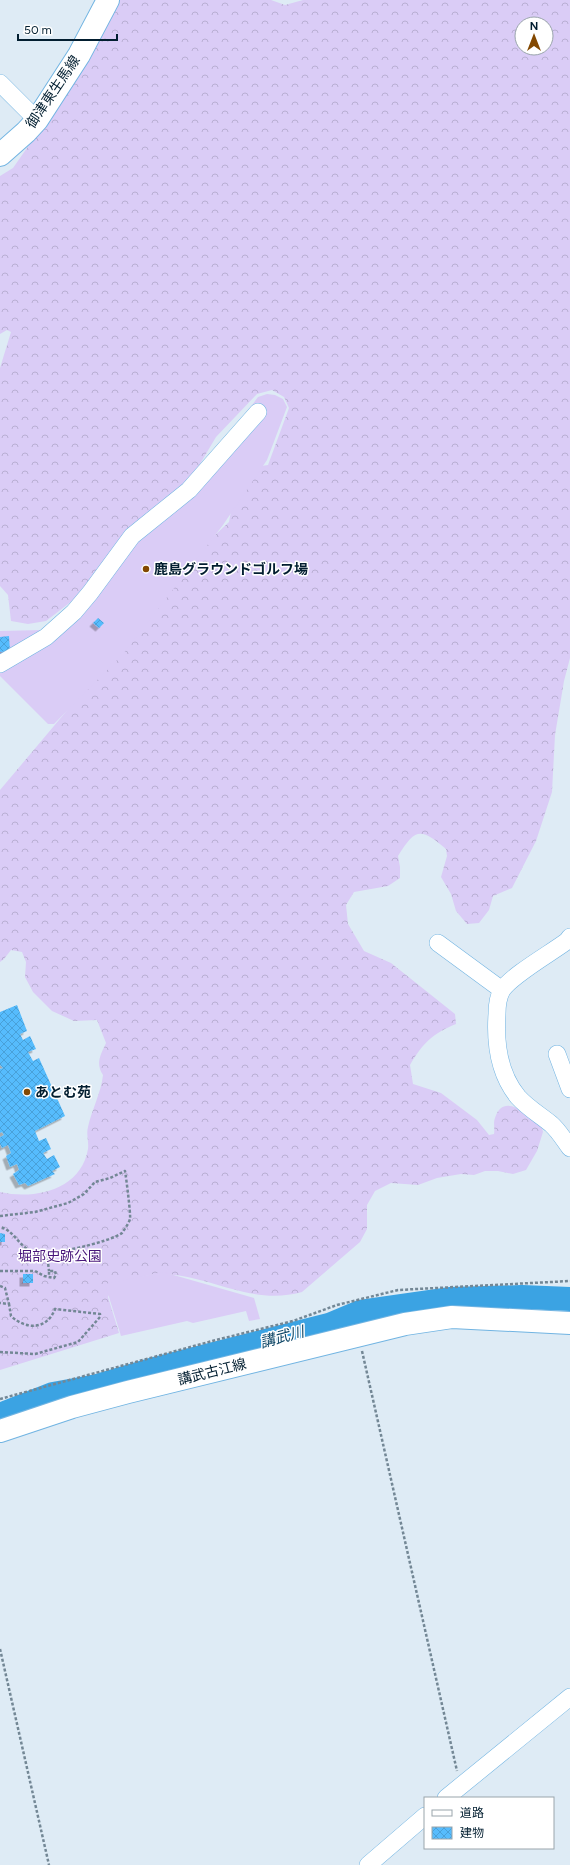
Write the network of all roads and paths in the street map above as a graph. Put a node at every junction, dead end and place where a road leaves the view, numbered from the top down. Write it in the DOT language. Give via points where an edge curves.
graph roads {
  1 [pos="108,0"];
  2 [pos="0,83"];
  3 [pos="37,120"];
  4 [pos="0,155"];
  5 [pos="258,412"];
  6 [pos="0,664"];
  7 [pos="570,936"];
  8 [pos="438,943"];
  9 [pos="502,990"];
  10 [pos="557,1054"];
  11 [pos="570,1089"];
  12 [pos="570,1148"];
  13 [pos="0,1216"];
  14 [pos="0,1227"];
  15 [pos="47,1254"];
  16 [pos="0,1271"];
  17 [pos="49,1271"];
  18 [pos="48,1276"];
  19 [pos="570,1281"];
  20 [pos="0,1286"];
  21 [pos="0,1303"];
  22 [pos="9,1304"];
  23 [pos="570,1320"];
  24 [pos="358,1335"];
  25 [pos="0,1352"];
  26 [pos="0,1399"];
  27 [pos="0,1431"];
  28 [pos="0,1649"];
  29 [pos="570,1697"];
  30 [pos="462,1785"];
  31 [pos="447,1797"];
  32 [pos="424,1817"];
  33 [pos="49,1865"];
  34 [pos="368,1865"];
  1 -- 3 [label="main road, 御津東生馬線" via="79,55"];
  2 -- 3 [label="street"];
  3 -- 4 [label="main road, 御津東生馬線"];
  5 -- 6 [label="street" via="190,490 132,536 74,612 46,637"];
  7 -- 9 [label="street"];
  8 -- 9 [label="street"];
  9 -- 12 [label="street" via="497,1007 496,1044 510,1085 518,1097 552,1125"];
  10 -- 11 [label="street"];
  13 -- 15 [label="path" via="35,1212 68,1203 84,1194 95,1182 125,1171 130,1219 122,1232 97,1243"];
  14 -- 15 [label="path" via="8,1230 27,1250"];
  15 -- 17 [label="path"];
  16 -- 18 [label="path" via="35,1271"];
  17 -- 18 [label="path"];
  17 -- 18 [label="path" via="54,1270 56,1274 54,1278"];
  19 -- 26 [label="path" via="398,1290 337,1305 293,1321"];
  20 -- 22 [label="path" via="5,1288"];
  21 -- 22 [label="path"];
  22 -- 25 [label="path" via="11,1316 25,1326 44,1324 55,1309 100,1314 100,1317 78,1342 35,1354"];
  23 -- 24 [label="main road, 講武古江線" via="452,1317"];
  24 -- 27 [label="main road, 講武古江線" via="79,1405"];
  24 -- 30 [label="path"];
  28 -- 33 [label="path"];
  29 -- 30 [label="street"];
  30 -- 31 [label="street"];
  32 -- 34 [label="street"];
}
